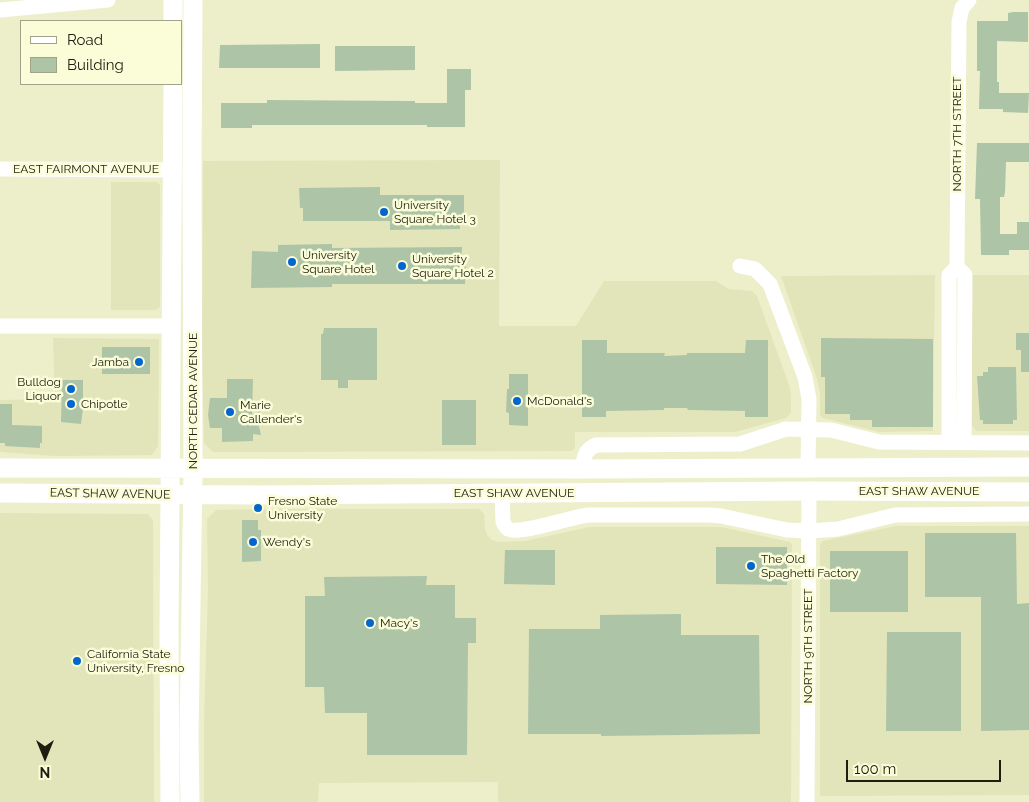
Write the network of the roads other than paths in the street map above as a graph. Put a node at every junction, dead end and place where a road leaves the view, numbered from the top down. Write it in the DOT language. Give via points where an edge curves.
graph roads {
  1 [pos="108,0"];
  2 [pos="173,0"];
  3 [pos="193,0"];
  4 [pos="967,1"];
  5 [pos="0,10"];
  6 [pos="173,20"];
  7 [pos="173,85"];
  8 [pos="172,135"];
  9 [pos="0,169"];
  10 [pos="172,170"];
  11 [pos="192,172"];
  12 [pos="172,206"];
  13 [pos="193,223"];
  14 [pos="740,266"];
  15 [pos="957,267"];
  16 [pos="193,305"];
  17 [pos="0,326"];
  18 [pos="171,326"];
  19 [pos="809,429"];
  20 [pos="949,442"];
  21 [pos="964,442"];
  22 [pos="1029,443"];
  23 [pos="1021,467"];
  24 [pos="0,468"];
  25 [pos="170,468"];
  26 [pos="193,468"];
  27 [pos="808,468"];
  28 [pos="582,469"];
  29 [pos="809,491"];
  30 [pos="1029,492"];
  31 [pos="0,493"];
  32 [pos="502,493"];
  33 [pos="601,493"];
  34 [pos="170,495"];
  35 [pos="192,495"];
  36 [pos="1029,514"];
  37 [pos="809,531"];
  38 [pos="168,632"];
  39 [pos="189,737"];
  40 [pos="170,748"];
  41 [pos="190,796"];
  42 [pos="170,802"];
  43 [pos="807,802"];
  1 -- 5 [label="street"];
  2 -- 6 [label="main road"];
  3 -- 11 [label="main road, NORTH CEDAR AVENUE"];
  4 -- 15 [label="street, NORTH 7TH STREET" via="958,22"];
  7 -- 8 [label="main road, NORTH CEDAR AVENUE"];
  8 -- 10 [label="main road, NORTH CEDAR AVENUE"];
  8 -- 11 [label="main road" via="180,142 183,164"];
  9 -- 10 [label="street, EAST FAIRMONT AVENUE"];
  10 -- 12 [label="main road, NORTH CEDAR AVENUE"];
  10 -- 13 [label="main road" via="182,178 182,210"];
  11 -- 13 [label="main road, NORTH CEDAR AVENUE"];
  12 -- 16 [label="main road" via="181,294"];
  12 -- 18 [label="main road, NORTH CEDAR AVENUE"];
  13 -- 16 [label="main road, NORTH CEDAR AVENUE"];
  14 -- 19 [label="street" via="755,270 770,284 808,388"];
  15 -- 20 [label="street, NORTH 7TH STREET" via="949,275"];
  15 -- 21 [label="street, NORTH 7TH STREET" via="964,276"];
  16 -- 26 [label="main road, NORTH CEDAR AVENUE"];
  17 -- 18 [label="street"];
  18 -- 25 [label="main road, NORTH CEDAR AVENUE"];
  19 -- 20 [label="street" via="831,430 879,442"];
  19 -- 27 [label="street"];
  19 -- 28 [label="street" via="786,429 740,444 596,445 584,455"];
  20 -- 21 [label="street"];
  21 -- 22 [label="street"];
  23 -- 27 [label="main road, EAST SHAW AVENUE"];
  23 -- 29 [label="main road" via="964,479 825,479 814,482"];
  24 -- 25 [label="main road, EAST SHAW AVENUE"];
  25 -- 26 [label="main road, EAST SHAW AVENUE"];
  25 -- 34 [label="main road, NORTH CEDAR AVENUE"];
  26 -- 28 [label="main road, EAST SHAW AVENUE"];
  26 -- 35 [label="main road, NORTH CEDAR AVENUE"];
  27 -- 28 [label="main road, EAST SHAW AVENUE"];
  27 -- 33 [label="main road" via="805,475 794,480 649,481"];
  29 -- 30 [label="main road, EAST SHAW AVENUE"];
  29 -- 33 [label="main road, EAST SHAW AVENUE"];
  29 -- 37 [label="street, NORTH 9TH STREET"];
  31 -- 34 [label="main road, EAST SHAW AVENUE"];
  32 -- 33 [label="main road, EAST SHAW AVENUE"];
  32 -- 35 [label="main road, EAST SHAW AVENUE"];
  32 -- 37 [label="street" via="503,522 511,529 588,515 710,515 787,530"];
  34 -- 35 [label="main road, EAST SHAW AVENUE"];
  34 -- 38 [label="main road, NORTH CEDAR AVENUE"];
  35 -- 39 [label="main road, NORTH CEDAR AVENUE"];
  36 -- 37 [label="street" via="896,515 838,529"];
  37 -- 43 [label="street, NORTH 9TH STREET"];
  38 -- 39 [label="main road" via="179,673 180,728"];
  38 -- 40 [label="main road, NORTH CEDAR AVENUE"];
  39 -- 41 [label="main road, NORTH CEDAR AVENUE"];
  40 -- 41 [label="main road" via="178,755 180,777"];
  40 -- 42 [label="main road, NORTH CEDAR AVENUE"];
}
